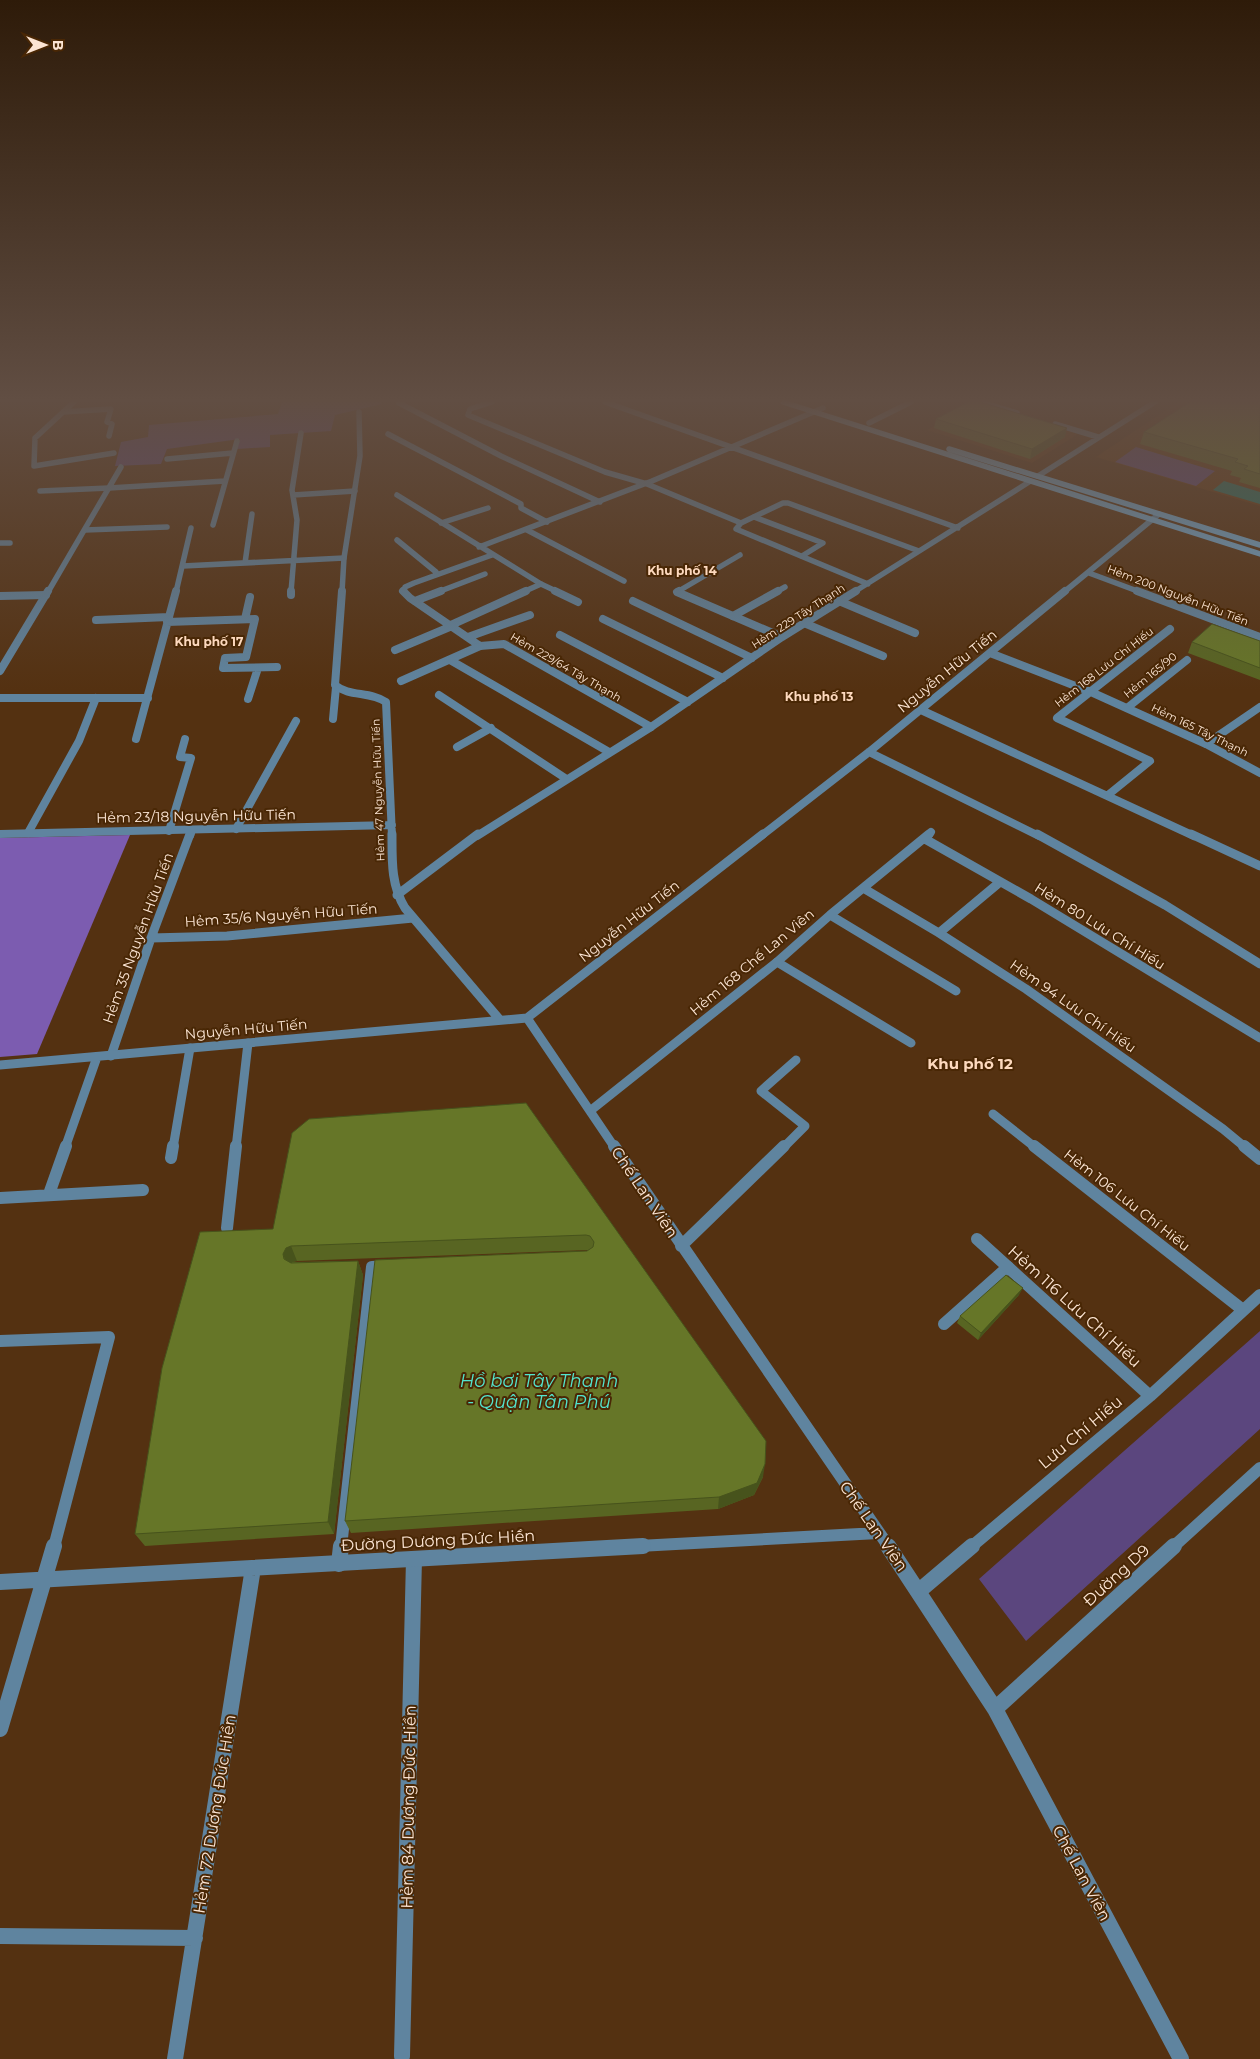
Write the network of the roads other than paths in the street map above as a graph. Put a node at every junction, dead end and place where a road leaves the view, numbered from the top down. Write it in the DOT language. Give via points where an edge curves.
graph roads {
  1 [pos="103,498"];
  2 [pos="221,498"];
  3 [pos="293,498"];
  4 [pos="354,498"];
  5 [pos="403,498"];
  6 [pos="510,498"];
  7 [pos="592,498"];
  8 [pos="610,498"];
  9 [pos="682,498"];
  10 [pos="874,498"];
  11 [pos="1004,498"];
  12 [pos="1081,498"];
  13 [pos="1108,498"];
  14 [pos="600,502"];
  15 [pos="488,508"];
  16 [pos="252,514"];
  17 [pos="1159,514"];
  18 [pos="754,517"];
  19 [pos="1152,520"];
  20 [pos="547,522"];
  21 [pos="440,523"];
  22 [pos="742,523"];
  23 [pos="213,525"];
  24 [pos="167,527"];
  25 [pos="191,528"];
  26 [pos="958,528"];
  27 [pos="85,530"];
  28 [pos="527,530"];
  29 [pos="397,540"];
  30 [pos="0,543"];
  31 [pos="10,543"];
  32 [pos="1260,546"];
  33 [pos="480,547"];
  34 [pos="919,551"];
  35 [pos="1260,554"];
  36 [pos="492,555"];
  37 [pos="740,555"];
  38 [pos="802,556"];
  39 [pos="344,558"];
  40 [pos="294,560"];
  41 [pos="245,562"];
  42 [pos="183,566"];
  43 [pos="1089,573"];
  44 [pos="486,574"];
  45 [pos="435,575"];
  46 [pos="624,581"];
  47 [pos="541,584"];
  48 [pos="868,584"];
  49 [pos="785,587"];
  50 [pos="46,595"];
  51 [pos="291,595"];
  52 [pos="0,596"];
  53 [pos="250,597"];
  54 [pos="415,601"];
  55 [pos="634,601"];
  56 [pos="840,601"];
  57 [pos="578,602"];
  58 [pos="530,615"];
  59 [pos="733,616"];
  60 [pos="245,619"];
  61 [pos="603,619"];
  62 [pos="96,620"];
  63 [pos="168,620"];
  64 [pos="804,623"];
  65 [pos="451,625"];
  66 [pos="1170,629"];
  67 [pos="915,632"];
  68 [pos="560,635"];
  69 [pos="468,637"];
  70 [pos="1260,637"];
  71 [pos="782,638"];
  72 [pos="480,646"];
  73 [pos="395,650"];
  74 [pos="990,652"];
  75 [pos="883,656"];
  76 [pos="752,658"];
  77 [pos="450,660"];
  78 [pos="1188,660"];
  79 [pos="277,667"];
  80 [pos="258,668"];
  81 [pos="0,671"];
  82 [pos="722,678"];
  83 [pos="401,681"];
  84 [pos="336,687"];
  85 [pos="1091,692"];
  86 [pos="439,695"];
  87 [pos="0,698"];
  88 [pos="96,698"];
  89 [pos="148,698"];
  90 [pos="248,700"];
  91 [pos="688,702"];
  92 [pos="1260,707"];
  93 [pos="1127,708"];
  94 [pos="921,710"];
  95 [pos="333,719"];
  96 [pos="296,721"];
  97 [pos="651,727"];
  98 [pos="492,728"];
  99 [pos="136,739"];
  100 [pos="185,739"];
  101 [pos="1206,744"];
  102 [pos="457,747"];
  103 [pos="608,752"];
  104 [pos="869,752"];
  105 [pos="1260,773"];
  106 [pos="565,778"];
  107 [pos="1108,795"];
  108 [pos="392,825"];
  109 [pos="236,829"];
  110 [pos="168,830"];
  111 [pos="192,830"];
  112 [pos="28,833"];
  113 [pos="0,834"];
  114 [pos="928,836"];
  115 [pos="1260,866"];
  116 [pos="1000,882"];
  117 [pos="862,888"];
  118 [pos="398,895"];
  119 [pos="830,915"];
  120 [pos="414,918"];
  121 [pos="939,933"];
  122 [pos="151,938"];
  123 [pos="777,962"];
  124 [pos="1260,964"];
  125 [pos="956,991"];
  126 [pos="527,1018"];
  127 [pos="500,1020"];
  128 [pos="1260,1038"];
  129 [pos="248,1043"];
  130 [pos="911,1043"];
  131 [pos="190,1048"];
  132 [pos="111,1056"];
  133 [pos="97,1057"];
  134 [pos="796,1060"];
  135 [pos="0,1065"];
  136 [pos="590,1111"];
  137 [pos="993,1114"];
  138 [pos="171,1158"];
  139 [pos="1260,1159"];
  140 [pos="143,1190"];
  141 [pos="49,1194"];
  142 [pos="0,1198"];
  143 [pos="227,1228"];
  144 [pos="977,1239"];
  145 [pos="681,1246"];
  146 [pos="402,1265"];
  147 [pos="1008,1267"];
  148 [pos="1260,1296"];
  149 [pos="1243,1310"];
  150 [pos="944,1324"];
  151 [pos="0,1341"];
  152 [pos="1150,1396"];
  153 [pos="1260,1468"];
  154 [pos="878,1533"];
  155 [pos="414,1559"];
  156 [pos="339,1564"];
  157 [pos="253,1568"];
  158 [pos="45,1580"];
  159 [pos="0,1582"];
  160 [pos="919,1591"];
  161 [pos="995,1709"];
  162 [pos="0,1729"];
  163 [pos="0,1936"];
  164 [pos="195,1938"];
  165 [pos="402,2056"];
  166 [pos="175,2059"];
  167 [pos="1180,2059"];
  1 -- 27 [label="street"];
  2 -- 23 [label="street"];
  3 -- 40 [label="street" via="297,520"];
  4 -- 39 [label="street"];
  5 -- 21 [label="street"];
  6 -- 20 [label="street" via="521,504 520,508"];
  7 -- 14 [label="street"];
  8 -- 14 [label="street"];
  9 -- 22 [label="street"];
  10 -- 26 [label="street"];
  11 -- 26 [label="street, Hẻm 229 Tây Thạnh"];
  12 -- 19 [label="street"];
  13 -- 17 [label="street"];
  14 -- 20 [label="street"];
  15 -- 21 [label="street"];
  16 -- 41 [label="street"];
  17 -- 19 [label="street, Nguyễn Hữu Tiến"];
  17 -- 32 [label="street"];
  18 -- 22 [label="street"];
  18 -- 34 [label="street" via="789,504"];
  18 -- 38 [label="street" via="823,543"];
  19 -- 35 [label="street"];
  19 -- 43 [label="street, Nguyễn Hữu Tiến"];
  20 -- 28 [label="street"];
  21 -- 33 [label="street"];
  22 -- 38 [label="street" via="736,529"];
  24 -- 27 [label="street"];
  25 -- 42 [label="street"];
  26 -- 34 [label="street, Hẻm 229 Tây Thạnh"];
  27 -- 50 [label="street"];
  28 -- 33 [label="street"];
  28 -- 46 [label="street"];
  29 -- 45 [label="street" via="436,572"];
  30 -- 31 [label="street"];
  33 -- 36 [label="street"];
  34 -- 48 [label="street, Hẻm 229 Tây Thạnh"];
  36 -- 45 [label="street"];
  36 -- 47 [label="street"];
  37 -- 59 [label="street" via="677,592"];
  38 -- 48 [label="street"];
  39 -- 40 [label="street"];
  39 -- 84 [label="street"];
  40 -- 41 [label="street"];
  40 -- 51 [label="street"];
  41 -- 42 [label="street"];
  42 -- 63 [label="street"];
  43 -- 70 [label="street, Hẻm 200 Nguyễn Hữu Tiến"];
  43 -- 74 [label="street, Nguyễn Hữu Tiến"];
  44 -- 54 [label="street"];
  45 -- 54 [label="street" via="403,588"];
  47 -- 57 [label="street"];
  47 -- 65 [label="street"];
  48 -- 56 [label="street, Hẻm 229 Tây Thạnh"];
  49 -- 59 [label="street"];
  50 -- 52 [label="street"];
  50 -- 81 [label="street"];
  53 -- 60 [label="street"];
  54 -- 65 [label="street"];
  55 -- 76 [label="street"];
  56 -- 64 [label="street, Hẻm 229 Tây Thạnh"];
  56 -- 67 [label="street"];
  58 -- 69 [label="street"];
  59 -- 71 [label="street"];
  60 -- 63 [label="street"];
  60 -- 80 [label="street" via="255,619 246,657 225,658 223,668"];
  61 -- 82 [label="street"];
  62 -- 63 [label="street"];
  63 -- 89 [label="street"];
  64 -- 71 [label="street, Hẻm 229 Tây Thạnh"];
  64 -- 75 [label="street"];
  65 -- 69 [label="street"];
  65 -- 73 [label="street"];
  66 -- 85 [label="street, Hẻm 168 Lưu Chí Hiếu"];
  68 -- 91 [label="street"];
  69 -- 72 [label="street"];
  71 -- 76 [label="street, Hẻm 229 Tây Thạnh"];
  72 -- 77 [label="street"];
  72 -- 97 [label="street, Hẻm 229/64 Tây Thạnh" via="504,644"];
  74 -- 85 [label="street, Hẻm 165 Tây Thạnh"];
  74 -- 94 [label="street, Nguyễn Hữu Tiến"];
  76 -- 82 [label="street, Hẻm 229 Tây Thạnh"];
  77 -- 83 [label="street"];
  77 -- 103 [label="street"];
  78 -- 93 [label="street, Hẻm 165/90"];
  79 -- 80 [label="street"];
  80 -- 90 [label="street"];
  82 -- 91 [label="street, Hẻm 229 Tây Thạnh"];
  84 -- 95 [label="street"];
  84 -- 108 [label="street, Hẻm 47 Nguyễn Hữu Tiến" via="374,695 387,705"];
  85 -- 93 [label="street, Hẻm 165 Tây Thạnh"];
  85 -- 107 [label="street, Hẻm 168 Lưu Chí Hiếu" via="1057,718 1150,760"];
  86 -- 98 [label="street"];
  87 -- 88 [label="street"];
  88 -- 89 [label="street"];
  88 -- 112 [label="street" via="79,741"];
  89 -- 99 [label="street"];
  91 -- 97 [label="street, Hẻm 229 Tây Thạnh"];
  92 -- 101 [label="street"];
  93 -- 101 [label="street, Hẻm 165 Tây Thạnh"];
  94 -- 104 [label="street, Nguyễn Hữu Tiến"];
  94 -- 107 [label="street"];
  96 -- 109 [label="street"];
  97 -- 103 [label="street, Hẻm 229 Tây Thạnh"];
  98 -- 102 [label="street"];
  98 -- 106 [label="street"];
  100 -- 110 [label="street" via="180,757 191,758"];
  101 -- 105 [label="street, Hẻm 165 Tây Thạnh"];
  103 -- 106 [label="street, Hẻm 229 Tây Thạnh"];
  104 -- 124 [label="street" via="961,794 1121,879"];
  104 -- 126 [label="street, Nguyễn Hữu Tiến"];
  106 -- 118 [label="street, Hẻm 229 Tây Thạnh" via="491,825"];
  107 -- 115 [label="street"];
  108 -- 109 [label="street, Hẻm 23/18 Nguyễn Hữu Tiến"];
  108 -- 118 [label="street, Hẻm 47 Nguyễn Hữu Tiến" via="392,870"];
  109 -- 111 [label="street, Hẻm 23/18 Nguyễn Hữu Tiến"];
  110 -- 111 [label="street, Hẻm 23/18 Nguyễn Hữu Tiến"];
  110 -- 112 [label="street, Hẻm 23/18 Nguyễn Hữu Tiến"];
  111 -- 122 [label="street, Hẻm 35 Nguyễn Hữu Tiến"];
  112 -- 113 [label="street, Hẻm 23/18 Nguyễn Hữu Tiến"];
  114 -- 116 [label="street, Hẻm 80 Lưu Chí Hiếu"];
  114 -- 117 [label="street, Hẻm 168 Chế Lan Viên"];
  116 -- 121 [label="street"];
  116 -- 128 [label="street, Hẻm 80 Lưu Chí Hiếu"];
  117 -- 119 [label="street, Hẻm 168 Chế Lan Viên"];
  117 -- 121 [label="street, Hẻm 94 Lưu Chí Hiếu"];
  118 -- 120 [label="street, Hẻm 47 Nguyễn Hữu Tiến"];
  119 -- 123 [label="street, Hẻm 168 Chế Lan Viên"];
  119 -- 125 [label="street"];
  120 -- 122 [label="street, Hẻm 35/6 Nguyễn Hữu Tiến" via="227,936"];
  120 -- 127 [label="street, Hẻm 47 Nguyễn Hữu Tiến"];
  121 -- 139 [label="street, Hẻm 94 Lưu Chí Hiếu" via="1034,994"];
  122 -- 132 [label="street, Hẻm 35 Nguyễn Hữu Tiến"];
  123 -- 130 [label="street"];
  123 -- 136 [label="street, Hẻm 168 Chế Lan Viên"];
  126 -- 127 [label="street, Nguyễn Hữu Tiến"];
  126 -- 136 [label="street, Chế Lan Viên"];
  127 -- 129 [label="street, Nguyễn Hữu Tiến"];
  129 -- 131 [label="street, Nguyễn Hữu Tiến"];
  129 -- 143 [label="street"];
  131 -- 132 [label="street, Nguyễn Hữu Tiến"];
  131 -- 138 [label="street"];
  132 -- 133 [label="street, Nguyễn Hữu Tiến"];
  133 -- 135 [label="street, Nguyễn Hữu Tiến"];
  133 -- 141 [label="street"];
  134 -- 145 [label="street" via="762,1091 806,1126"];
  136 -- 145 [label="street, Chế Lan Viên"];
  137 -- 149 [label="street, Hẻm 106 Lưu Chí Hiếu"];
  140 -- 141 [label="street"];
  141 -- 142 [label="street"];
  144 -- 147 [label="street, Hẻm 116 Lưu Chí Hiếu"];
  145 -- 154 [label="street, Chế Lan Viên"];
  146 -- 156 [label="street" via="368,1267"];
  147 -- 150 [label="street"];
  147 -- 152 [label="street, Hẻm 116 Lưu Chí Hiếu"];
  148 -- 149 [label="street, Lưu Chí Hiếu"];
  149 -- 152 [label="street, Lưu Chí Hiếu"];
  151 -- 158 [label="street" via="109,1338"];
  152 -- 160 [label="street, Lưu Chí Hiếu"];
  153 -- 161 [label="street, Đường D9"];
  154 -- 155 [label="street, Đường Dương Đức Hiền"];
  154 -- 160 [label="street, Chế Lan Viên"];
  155 -- 156 [label="street, Đường Dương Đức Hiền"];
  155 -- 165 [label="street, Hẻm 84 Dương Đức Hiền"];
  156 -- 157 [label="street, Đường Dương Đức Hiền"];
  157 -- 158 [label="street, Đường Dương Đức Hiền"];
  157 -- 164 [label="street, Hẻm 72 Dương Đức Hiền"];
  158 -- 159 [label="street, Đường Dương Đức Hiền"];
  158 -- 162 [label="street"];
  160 -- 161 [label="street, Chế Lan Viên"];
  161 -- 167 [label="street, Chế Lan Viên"];
  163 -- 164 [label="street"];
  164 -- 166 [label="street, Hẻm 72 Dương Đức Hiền"];
}
